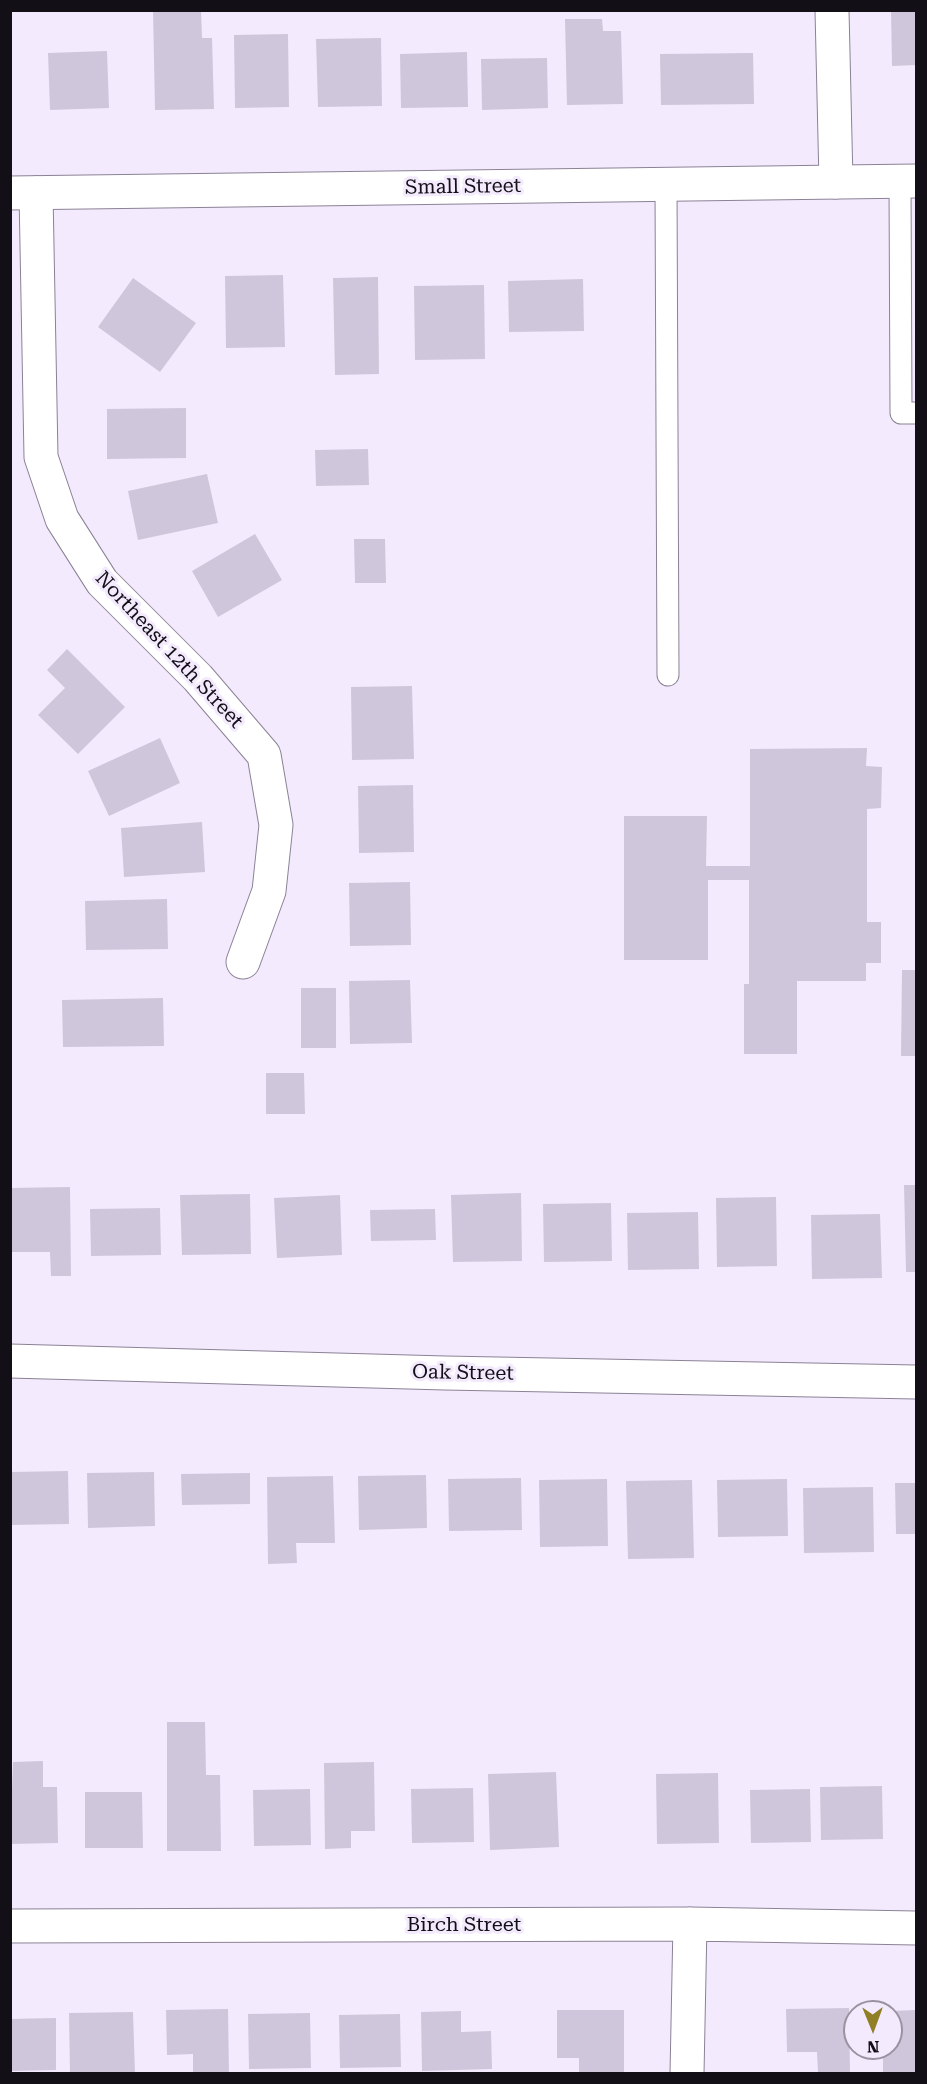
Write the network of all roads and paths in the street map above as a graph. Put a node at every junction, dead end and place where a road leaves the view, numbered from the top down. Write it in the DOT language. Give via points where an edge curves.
graph roads {
  1 [pos="832,10"];
  2 [pos="908,181"];
  3 [pos="836,182"];
  4 [pos="666,184"];
  5 [pos="23,193"];
  6 [pos="916,413"];
  7 [pos="668,675"];
  8 [pos="243,962"];
  9 [pos="10,1361"];
  10 [pos="916,1382"];
  11 [pos="690,1924"];
  12 [pos="10,1926"];
  13 [pos="916,1928"];
  14 [pos="687,2073"];
  1 -- 3 [label="street"];
  2 -- 3 [label="street, Small Street"];
  2 -- 6 [label="lane" via="901,413"];
  3 -- 4 [label="street, Small Street"];
  4 -- 5 [label="street, Small Street"];
  4 -- 7 [label="lane"];
  5 -- 8 [label="street, Northeast 12th Street" via="40,457 62,519 102,582 198,678 264,755 276,825 268,891"];
  9 -- 10 [label="street, Oak Street"];
  11 -- 12 [label="street, Birch Street"];
  11 -- 13 [label="street, Birch Street"];
  11 -- 14 [label="street"];
}
